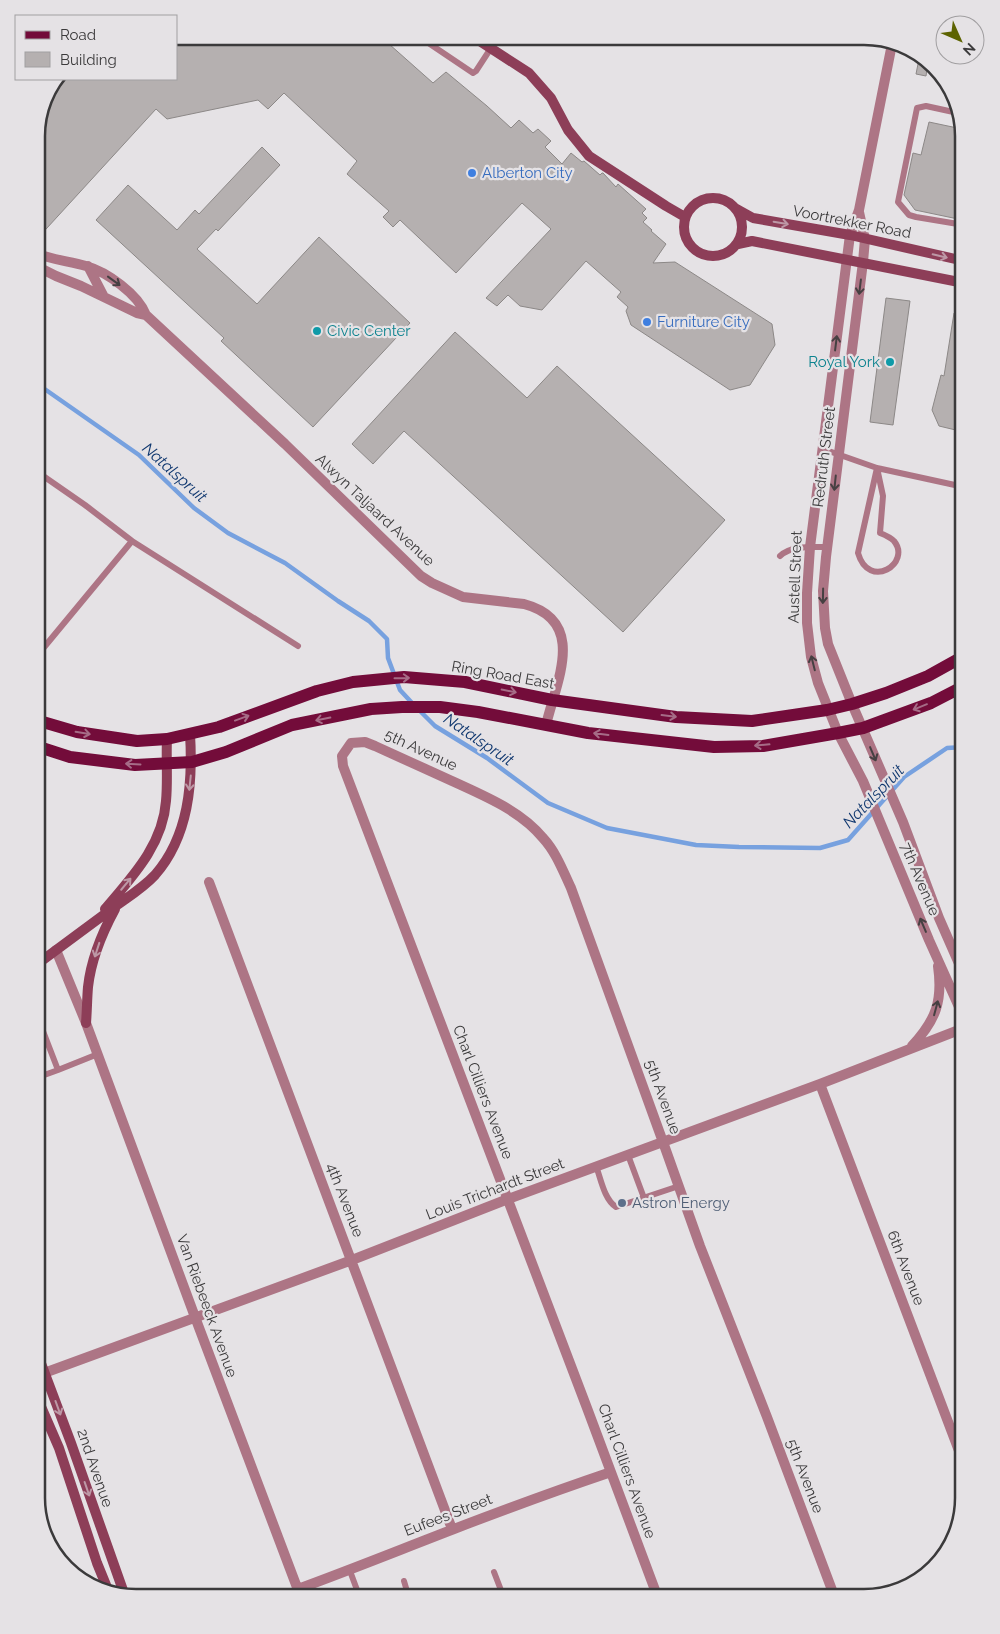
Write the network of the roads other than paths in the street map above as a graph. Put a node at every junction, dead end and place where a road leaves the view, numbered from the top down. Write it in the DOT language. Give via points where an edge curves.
graph roads {
  1 [pos="431,45"];
  2 [pos="486,45"];
  3 [pos="491,48"];
  4 [pos="891,49"];
  5 [pos="951,112"];
  6 [pos="735,208"];
  7 [pos="859,210"];
  8 [pos="685,216"];
  9 [pos="955,224"];
  10 [pos="850,235"];
  11 [pos="865,239"];
  12 [pos="738,244"];
  13 [pos="45,255"];
  14 [pos="955,259"];
  15 [pos="847,260"];
  16 [pos="863,262"];
  17 [pos="88,266"];
  18 [pos="45,270"];
  19 [pos="955,281"];
  20 [pos="104,297"];
  21 [pos="146,314"];
  22 [pos="823,449"];
  23 [pos="838,453"];
  24 [pos="877,468"];
  25 [pos="45,477"];
  26 [pos="955,485"];
  27 [pos="132,541"];
  28 [pos="810,547"];
  29 [pos="827,547"];
  30 [pos="780,556"];
  31 [pos="45,646"];
  32 [pos="298,646"];
  33 [pos="955,661"];
  34 [pos="955,691"];
  35 [pos="552,700"];
  36 [pos="852,704"];
  37 [pos="827,710"];
  38 [pos="45,723"];
  39 [pos="546,725"];
  40 [pos="862,728"];
  41 [pos="190,734"];
  42 [pos="838,734"];
  43 [pos="167,739"];
  44 [pos="45,749"];
  45 [pos="192,762"];
  46 [pos="166,764"];
  47 [pos="343,766"];
  48 [pos="881,771"];
  49 [pos="863,781"];
  50 [pos="209,882"];
  51 [pos="116,906"];
  52 [pos="95,922"];
  53 [pos="56,950"];
  54 [pos="955,954"];
  55 [pos="936,955"];
  56 [pos="45,958"];
  57 [pos="955,998"];
  58 [pos="86,1023"];
  59 [pos="955,1032"];
  60 [pos="45,1037"];
  61 [pos="910,1049"];
  62 [pos="98,1054"];
  63 [pos="58,1070"];
  64 [pos="45,1075"];
  65 [pos="820,1084"];
  66 [pos="664,1142"];
  67 [pos="628,1155"];
  68 [pos="596,1166"];
  69 [pos="679,1186"];
  70 [pos="644,1198"];
  71 [pos="508,1199"];
  72 [pos="352,1260"];
  73 [pos="194,1317"];
  74 [pos="45,1373"];
  75 [pos="45,1385"];
  76 [pos="45,1416"];
  77 [pos="955,1440"];
  78 [pos="611,1472"];
  79 [pos="452,1529"];
  80 [pos="350,1571"];
  81 [pos="494,1572"];
  82 [pos="404,1581"];
  83 [pos="106,1584"];
  84 [pos="122,1588"];
  85 [pos="297,1589"];
  86 [pos="308,1589"];
  87 [pos="357,1589"];
  88 [pos="406,1589"];
  89 [pos="501,1589"];
  90 [pos="655,1589"];
  91 [pos="832,1589"];
  1 -- 3 [label="lane" via="473,73"];
  2 -- 3 [label="main road"];
  3 -- 8 [label="main road" via="530,73 551,98 568,130 589,156"];
  4 -- 7 [label="street, Redruth Street"];
  5 -- 9 [label="lane" via="926,106 916,108 898,202 909,215"];
  6 -- 8 [label="main road" via="726,200 714,197 702,199"];
  6 -- 10 [label="main road, Voortrekker Road, one-way" via="753,218"];
  6 -- 12 [label="main road" via="742,219"];
  7 -- 10 [label="street, Redruth Street"];
  7 -- 11 [label="street, Redruth Street"];
  8 -- 12 [label="main road" via="683,229 686,241 705,256 717,257"];
  10 -- 11 [label="main road, Voortrekker Road"];
  10 -- 15 [label="street, Austell Street"];
  11 -- 14 [label="main road, Voortrekker Road, one-way"];
  11 -- 16 [label="street, Redruth Street"];
  12 -- 15 [label="main road" via="752,241"];
  13 -- 17 [label="street, Alwyn Taljaard Avenue"];
  15 -- 16 [label="main road"];
  22 -- 15 [label="street, Austell Street, one-way"];
  16 -- 19 [label="main road"];
  16 -- 23 [label="street, Redruth Street, one-way"];
  17 -- 20 [label="street"];
  17 -- 21 [label="street, Alwyn Taljaard Avenue, one-way" via="113,279 142,306"];
  18 -- 20 [label="street, Alwyn Taljaard Avenue"];
  20 -- 21 [label="street, Alwyn Taljaard Avenue"];
  21 -- 35 [label="street, Alwyn Taljaard Avenue" via="421,576 463,597 534,606 549,616 563,640 564,656"];
  22 -- 23 [label="lane"];
  22 -- 28 [label="street, Austell Street"];
  23 -- 24 [label="lane"];
  23 -- 29 [label="street, Redruth Street, one-way"];
  24 -- 24 [label="lane" via="858,553 865,567 882,572 890,569 898,553 892,539 880,533 883,496"];
  24 -- 26 [label="lane"];
  25 -- 27 [label="lane"];
  27 -- 31 [label="lane"];
  27 -- 32 [label="lane"];
  28 -- 29 [label="lane"];
  28 -- 30 [label="lane" via="789,550"];
  37 -- 28 [label="street, Austell Street, one-way" via="809,643 807,593"];
  29 -- 36 [label="street, Redruth Street, one-way" via="824,628"];
  33 -- 36 [label="main road, Ring Road East" via="928,676"];
  34 -- 40 [label="main road, one-way" via="931,703"];
  35 -- 37 [label="main road, Ring Road East, one-way" via="676,717 752,721"];
  35 -- 39 [label="street, Alwyn Taljaard Avenue"];
  41 -- 35 [label="main road, Ring Road East, one-way" via="219,727 318,691 353,682 404,677 465,682"];
  36 -- 37 [label="main road, Ring Road East"];
  36 -- 40 [label="street, Redruth Street"];
  37 -- 42 [label="street, Austell Street"];
  38 -- 43 [label="main road, Ring Road East, one-way" via="77,732 137,741"];
  42 -- 39 [label="main road, one-way" via="763,746 714,747"];
  39 -- 45 [label="main road, one-way" via="440,707 371,710 292,725"];
  40 -- 42 [label="main road"];
  40 -- 48 [label="street, Redruth Street, one-way"];
  41 -- 43 [label="main road, Ring Road East"];
  41 -- 45 [label="main road"];
  42 -- 49 [label="street, Austell Street"];
  43 -- 46 [label="main road"];
  46 -- 44 [label="main road, one-way" via="135,765 70,757"];
  45 -- 46 [label="main road"];
  45 -- 51 [label="main road, one-way" via="187,807 167,858 155,875"];
  52 -- 46 [label="main road, one-way" via="152,848 163,822"];
  47 -- 66 [label="street, 5th Avenue" via="342,756 351,743 365,742 488,799 531,825 544,838 571,888"];
  47 -- 71 [label="street, Charl Cilliers Avenue"];
  48 -- 54 [label="street, 7th Avenue"];
  55 -- 49 [label="street, 7th Avenue, one-way"];
  50 -- 72 [label="street, 4th Avenue"];
  51 -- 52 [label="main road"];
  51 -- 58 [label="main road, one-way" via="94,958 88,986"];
  52 -- 53 [label="main road"];
  53 -- 56 [label="main road"];
  53 -- 58 [label="street, Van Riebeeck Avenue"];
  55 -- 57 [label="street, 7th Avenue"];
  61 -- 55 [label="street, one-way" via="928,1028 938,1005"];
  58 -- 62 [label="street, Van Riebeeck Avenue"];
  59 -- 61 [label="street, Louis Trichardt Street"];
  60 -- 63 [label="lane"];
  61 -- 65 [label="street, Louis Trichardt Street"];
  62 -- 63 [label="lane"];
  62 -- 73 [label="street, Van Riebeeck Avenue"];
  63 -- 64 [label="lane"];
  65 -- 66 [label="street, Louis Trichardt Street"];
  65 -- 77 [label="street, 6th Avenue"];
  66 -- 67 [label="street, Louis Trichardt Street"];
  66 -- 69 [label="street, 5th Avenue"];
  67 -- 68 [label="street, Louis Trichardt Street"];
  67 -- 70 [label="lane"];
  68 -- 70 [label="lane" via="607,1196 614,1205 618,1207"];
  68 -- 71 [label="street, Louis Trichardt Street"];
  69 -- 70 [label="lane"];
  69 -- 91 [label="street, 5th Avenue"];
  71 -- 72 [label="street, Louis Trichardt Street"];
  71 -- 78 [label="street, Charl Cilliers Avenue"];
  72 -- 73 [label="street, Louis Trichardt Street"];
  72 -- 79 [label="street, 4th Avenue"];
  73 -- 74 [label="street, Louis Trichardt Street"];
  73 -- 85 [label="street, Van Riebeeck Avenue"];
  75 -- 84 [label="main road, 2nd Avenue, one-way"];
  76 -- 83 [label="main road, 2nd Avenue"];
  78 -- 79 [label="street, Eufees Street"];
  78 -- 90 [label="street, Charl Cilliers Avenue"];
  79 -- 80 [label="street, Eufees Street"];
  80 -- 86 [label="street, Eufees Street"];
  80 -- 87 [label="lane"];
  81 -- 89 [label="lane"];
  82 -- 88 [label="lane"];
}
